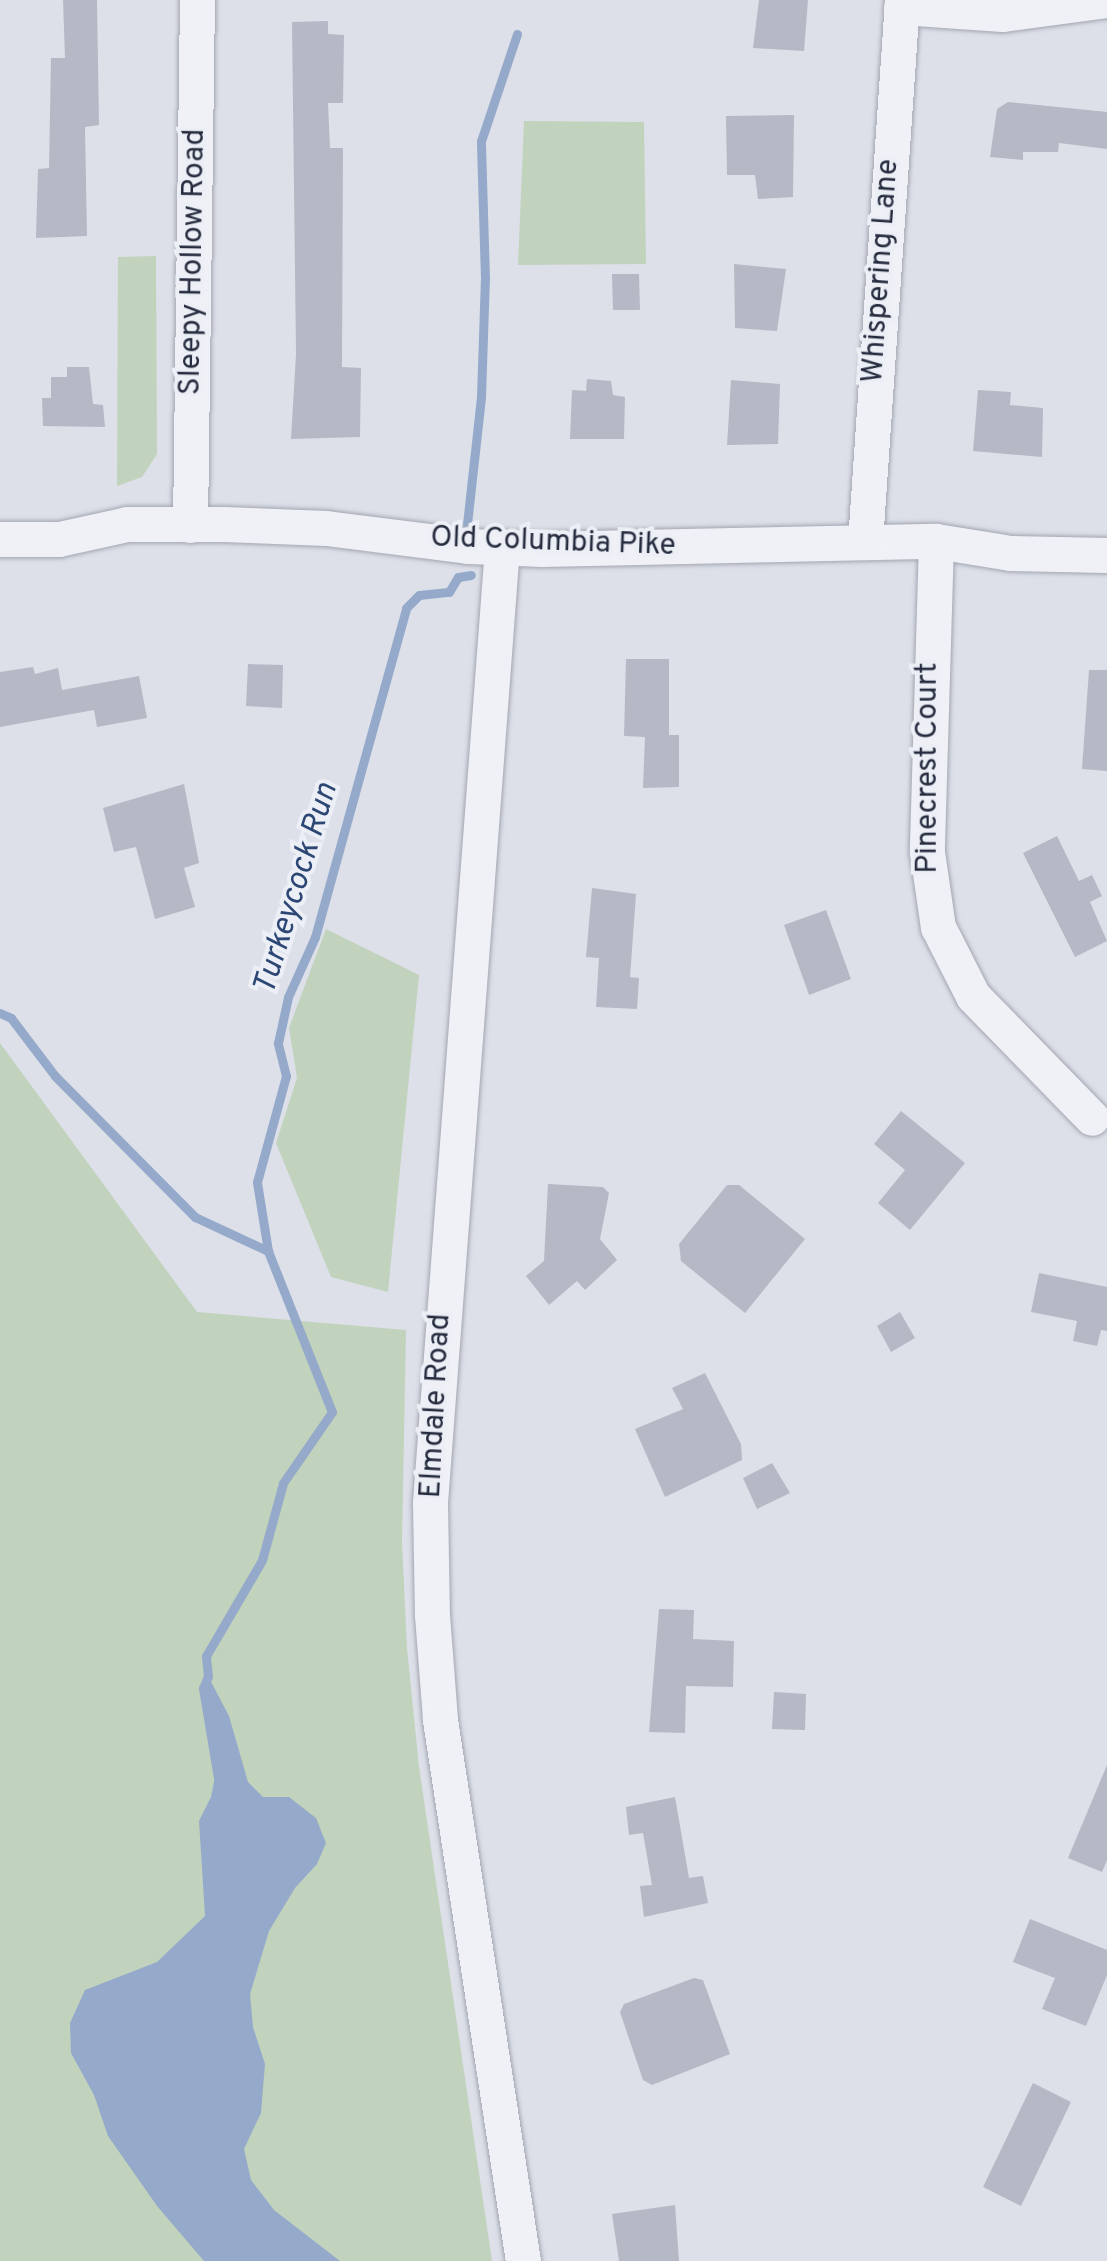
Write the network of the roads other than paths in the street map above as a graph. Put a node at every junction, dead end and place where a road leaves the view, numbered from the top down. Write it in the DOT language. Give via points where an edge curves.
graph roads {
  1 [pos="197,0"];
  2 [pos="1107,0"];
  3 [pos="902,4"];
  4 [pos="190,525"];
  5 [pos="0,539"];
  6 [pos="865,542"];
  7 [pos="936,542"];
  8 [pos="502,547"];
  9 [pos="1107,554"];
  10 [pos="1092,1118"];
  11 [pos="523,2261"];
  1 -- 4 [label="street, Sleepy Hollow Road"];
  2 -- 3 [label="street" via="1003,14"];
  3 -- 6 [label="street, Whispering Lane"];
  4 -- 5 [label="street, Old Columbia Pike" via="126,524 59,539"];
  4 -- 8 [label="street, Old Columbia Pike" via="326,528"];
  6 -- 7 [label="street, Old Columbia Pike"];
  6 -- 8 [label="street, Old Columbia Pike"];
  7 -- 9 [label="street, Old Columbia Pike" via="1010,553"];
  7 -- 10 [label="street, Pinecrest Court" via="927,852 938,928 973,996"];
  8 -- 11 [label="street, Elmdale Road" via="450,1190 431,1548 440,1720"];
}
